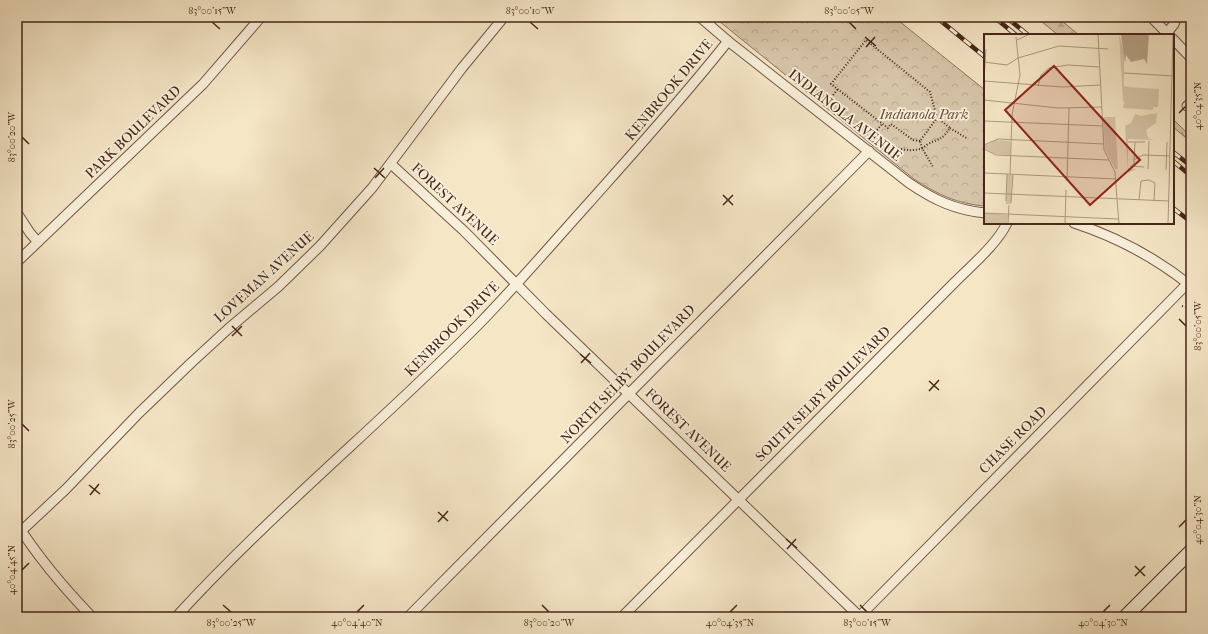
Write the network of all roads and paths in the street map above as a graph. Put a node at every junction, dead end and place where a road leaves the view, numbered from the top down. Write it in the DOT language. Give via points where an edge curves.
graph roads {
  1 [pos="261,17"];
  2 [pos="504,17"];
  3 [pos="700,17"];
  4 [pos="1151,17"];
  5 [pos="1176,17"];
  6 [pos="1168,34"];
  7 [pos="1171,34"];
  8 [pos="1174,40"];
  9 [pos="728,41"];
  10 [pos="1191,58"];
  11 [pos="838,89"];
  12 [pos="833,95"];
  13 [pos="937,118"];
  14 [pos="882,124"];
  15 [pos="950,128"];
  16 [pos="877,130"];
  17 [pos="877,137"];
  18 [pos="968,139"];
  19 [pos="920,141"];
  20 [pos="922,148"];
  21 [pos="869,151"];
  22 [pos="391,164"];
  23 [pos="933,167"];
  24 [pos="17,213"];
  25 [pos="984,213"];
  26 [pos="1007,224"];
  27 [pos="1077,224"];
  28 [pos="38,242"];
  29 [pos="17,262"];
  30 [pos="517,284"];
  31 [pos="1189,284"];
  32 [pos="629,393"];
  33 [pos="739,499"];
  34 [pos="18,530"];
  35 [pos="1191,551"];
  36 [pos="92,617"];
  37 [pos="176,617"];
  38 [pos="408,617"];
  39 [pos="622,617"];
  40 [pos="859,617"];
  41 [pos="1125,617"];
  1 -- 28 [label="street, PARK BOULEVARD" via="203,84"];
  2 -- 22 [label="street, LOVEMAN AVENUE" via="462,68"];
  3 -- 9 [label="street, INDIANOLA AVENUE"];
  4 -- 6 [label="street"];
  5 -- 7 [label="street"];
  8 -- 10 [label="street"];
  9 -- 21 [label="street, INDIANOLA AVENUE"];
  9 -- 30 [label="street, KENBROOK DRIVE" via="670,112"];
  11 -- 12 [label="path"];
  11 -- 13 [label="path" via="831,84 866,40 930,92"];
  11 -- 14 [label="path"];
  13 -- 15 [label="path"];
  13 -- 19 [label="path"];
  14 -- 16 [label="path"];
  14 -- 19 [label="path" via="888,128 891,124 913,140"];
  15 -- 18 [label="path"];
  15 -- 20 [label="path" via="944,136"];
  17 -- 20 [label="path" via="898,148"];
  19 -- 20 [label="path"];
  20 -- 23 [label="path"];
  21 -- 25 [label="street, INDIANOLA AVENUE" via="909,183 937,201"];
  21 -- 32 [label="street, NORTH SELBY BOULEVARD"];
  22 -- 30 [label="street, FOREST AVENUE"];
  22 -- 34 [label="street, LOVEMAN AVENUE" via="372,188 279,286 191,363 66,489"];
  24 -- 28 [label="street"];
  26 -- 33 [label="street, SOUTH SELBY BOULEVARD" via="1003,232 987,249"];
  27 -- 31 [label="street" via="1131,246"];
  28 -- 29 [label="street, PARK BOULEVARD"];
  30 -- 32 [label="street, FOREST AVENUE"];
  30 -- 37 [label="street, KENBROOK DRIVE" via="392,408 266,525"];
  31 -- 40 [label="street, CHASE ROAD"];
  32 -- 33 [label="street, FOREST AVENUE"];
  32 -- 38 [label="street, NORTH SELBY BOULEVARD"];
  33 -- 39 [label="street, SOUTH SELBY BOULEVARD"];
  33 -- 40 [label="street, FOREST AVENUE"];
  34 -- 36 [label="street" via="62,585"];
  35 -- 41 [label="main road"];
}
